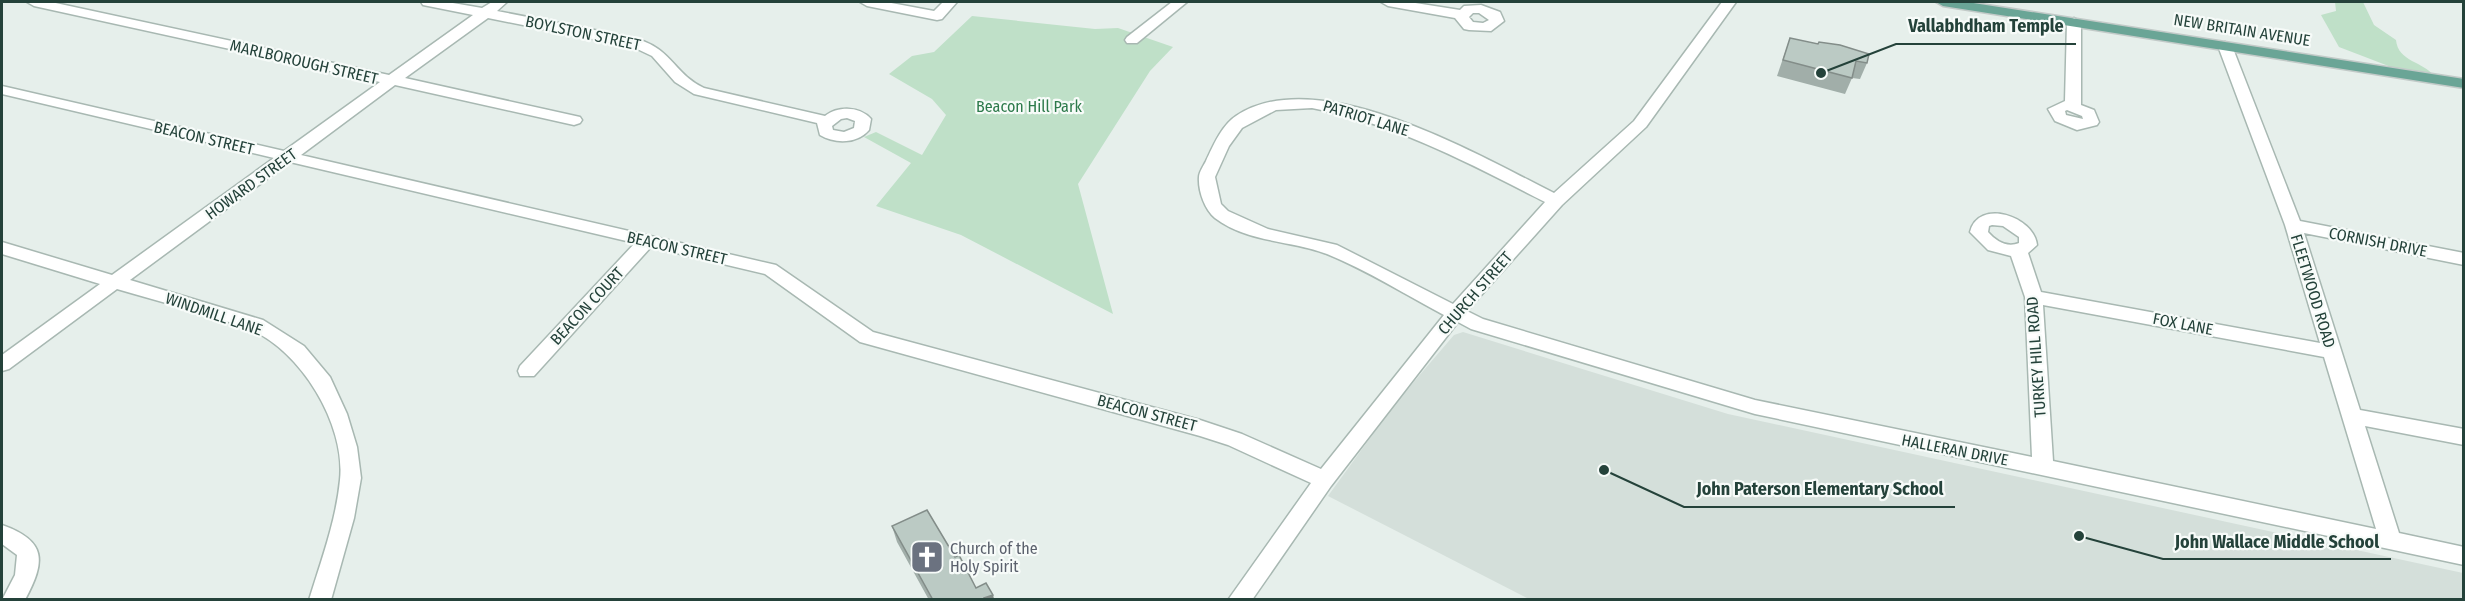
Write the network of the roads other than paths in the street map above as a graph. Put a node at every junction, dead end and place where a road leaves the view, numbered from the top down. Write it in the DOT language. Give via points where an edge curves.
graph roads {
  1 [pos="34,2"];
  2 [pos="428,2"];
  3 [pos="500,2"];
  4 [pos="867,2"];
  5 [pos="950,2"];
  6 [pos="1180,2"];
  7 [pos="1388,2"];
  8 [pos="1729,2"];
  9 [pos="1943,2"];
  10 [pos="485,13"];
  11 [pos="1461,15"];
  12 [pos="2074,22"];
  13 [pos="1132,40"];
  14 [pos="2225,45"];
  15 [pos="391,82"];
  16 [pos="2463,84"];
  17 [pos="2,90"];
  18 [pos="2073,105"];
  19 [pos="574,120"];
  20 [pos="827,121"];
  21 [pos="288,158"];
  22 [pos="1556,201"];
  23 [pos="2293,225"];
  24 [pos="647,241"];
  25 [pos="2,248"];
  26 [pos="2018,250"];
  27 [pos="2463,259"];
  28 [pos="112,282"];
  29 [pos="2034,297"];
  30 [pos="1456,312"];
  31 [pos="2333,352"];
  32 [pos="2,364"];
  33 [pos="527,371"];
  34 [pos="2353,416"];
  35 [pos="2463,437"];
  36 [pos="2043,466"];
  37 [pos="1324,480"];
  38 [pos="2,534"];
  39 [pos="2390,540"];
  40 [pos="2463,556"];
  41 [pos="13,600"];
  42 [pos="320,600"];
  43 [pos="1239,600"];
  1 -- 15 [label="street, MARLBOROUGH STREET"];
  2 -- 10 [label="street, BOYLSTON STREET"];
  3 -- 10 [label="street, HOWARD STREET"];
  4 -- 5 [label="street" via="937,16"];
  6 -- 13 [label="street"];
  7 -- 11 [label="street"];
  8 -- 22 [label="street, CHURCH STREET" via="1640,124"];
  9 -- 12 [label="main road, NEW BRITAIN AVENUE"];
  10 -- 15 [label="street, HOWARD STREET"];
  10 -- 20 [label="street, BOYLSTON STREET" via="630,41 650,48 663,58 682,84 699,91"];
  12 -- 14 [label="main road, NEW BRITAIN AVENUE"];
  12 -- 18 [label="street"];
  14 -- 16 [label="main road, NEW BRITAIN AVENUE"];
  14 -- 23 [label="street, FLEETWOOD ROAD"];
  15 -- 19 [label="street, MARLBOROUGH STREET"];
  15 -- 21 [label="street, HOWARD STREET"];
  17 -- 21 [label="street, BEACON STREET"];
  21 -- 24 [label="street, BEACON STREET"];
  21 -- 28 [label="street, HOWARD STREET"];
  22 -- 30 [label="street, CHURCH STREET"];
  22 -- 30 [label="street, PATRIOT LANE" via="1410,130 1342,107 1312,101 1284,103 1242,118 1207,177 1213,206 1222,215 1263,234 1331,249"];
  23 -- 27 [label="street, CORNISH DRIVE"];
  23 -- 31 [label="street, FLEETWOOD ROAD"];
  24 -- 33 [label="street, BEACON COURT"];
  24 -- 37 [label="street, BEACON STREET" via="770,269 792,280 845,325 867,337 1200,428 1235,439"];
  25 -- 28 [label="street, WINDMILL LANE"];
  26 -- 29 [label="street, TURKEY HILL ROAD"];
  28 -- 32 [label="street, HOWARD STREET"];
  28 -- 42 [label="street, WINDMILL LANE" via="257,326 297,351 323,382 347,447 351,478 344,518"];
  29 -- 31 [label="street, FOX LANE"];
  29 -- 36 [label="street, TURKEY HILL ROAD"];
  30 -- 36 [label="street, HALLERAN DRIVE" via="1477,324 1549,348 1755,407"];
  30 -- 37 [label="street, CHURCH STREET"];
  31 -- 34 [label="street, FLEETWOOD ROAD"];
  34 -- 35 [label="street"];
  34 -- 39 [label="street, FLEETWOOD ROAD"];
  36 -- 39 [label="street, HALLERAN DRIVE"];
  37 -- 43 [label="street, CHURCH STREET"];
  38 -- 41 [label="street" via="27,548 30,563"];
  39 -- 40 [label="street, HALLERAN DRIVE"];
}
